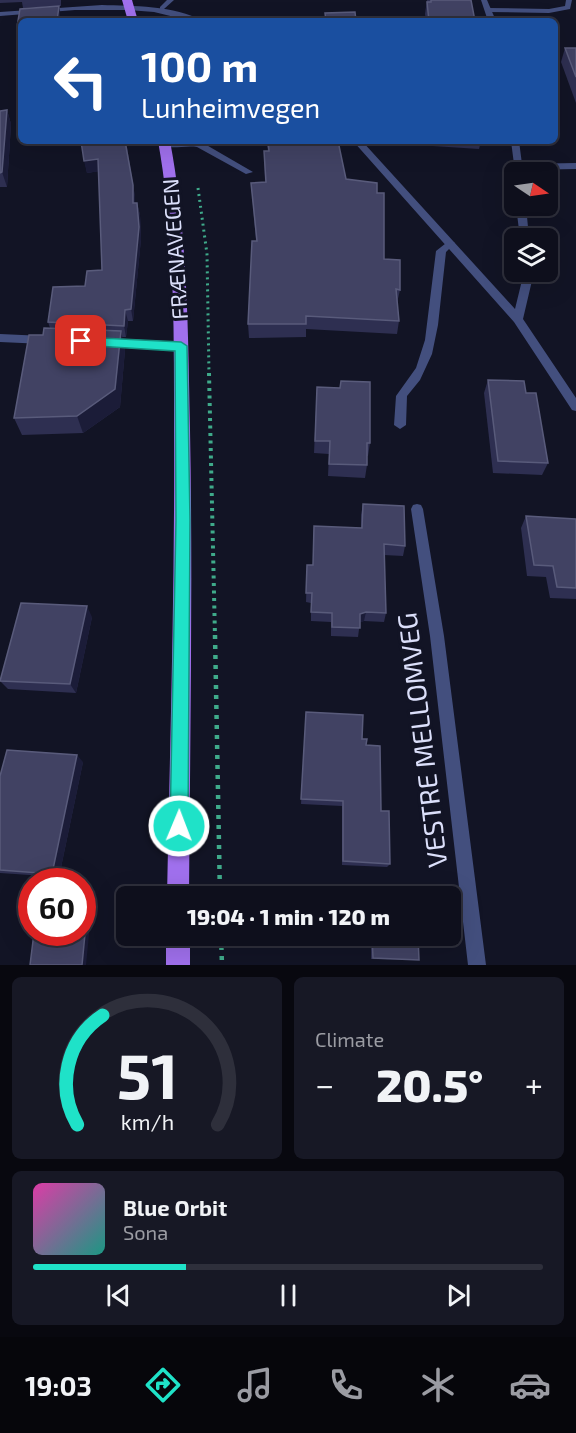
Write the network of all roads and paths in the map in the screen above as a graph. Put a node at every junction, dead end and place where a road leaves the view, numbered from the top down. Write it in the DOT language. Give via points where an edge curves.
graph roads {
  1 [pos="171,0"];
  2 [pos="484,0"];
  3 [pos="569,0"];
  4 [pos="127,1"];
  5 [pos="162,8"];
  6 [pos="488,10"];
  7 [pos="0,14"];
  8 [pos="132,18"];
  9 [pos="193,18"];
  10 [pos="491,18"];
  11 [pos="165,144"];
  12 [pos="190,144"];
  13 [pos="195,144"];
  14 [pos="360,144"];
  15 [pos="515,144"];
  16 [pos="518,162"];
  17 [pos="576,166"];
  18 [pos="558,167"];
  19 [pos="249,172"];
  20 [pos="450,243"];
  21 [pos="527,282"];
  22 [pos="518,320"];
  23 [pos="0,338"];
  24 [pos="59,340"];
  25 [pos="93,342"];
  26 [pos="181,346"];
  27 [pos="576,407"];
  28 [pos="400,425"];
  29 [pos="417,509"];
  30 [pos="178,886"];
  31 [pos="220,886"];
  32 [pos="178,946"];
  33 [pos="221,946"];
  34 [pos="178,965"];
  35 [pos="222,965"];
  36 [pos="477,965"];
  1 -- 5 [label="street"];
  2 -- 6 [label="street"];
  3 -- 6 [label="street" via="568,8 556,10"];
  4 -- 5 [label="street"];
  4 -- 7 [label="street"];
  4 -- 8 [label="main road"];
  5 -- 9 [label="street"];
  6 -- 10 [label="street"];
  11 -- 26 [label="main road, FRÆNAVEGEN" via="174,196"];
  12 -- 31 [label="path" via="207,254"];
  13 -- 19 [label="street"];
  14 -- 20 [label="street"];
  15 -- 16 [label="street"];
  17 -- 18 [label="street"];
  20 -- 22 [label="street"];
  20 -- 28 [label="street" via="441,250 437,266 432,342 420,370 401,392"];
  21 -- 22 [label="street"];
  22 -- 27 [label="street"];
  23 -- 24 [label="street"];
  25 -- 26 [label="street"];
  26 -- 30 [label="main road, FRÆNAVEGEN"];
  29 -- 36 [label="street, VESTRE MELLOMVEG" via="437,636"];
  32 -- 34 [label="main road"];
  33 -- 35 [label="path"];
}
